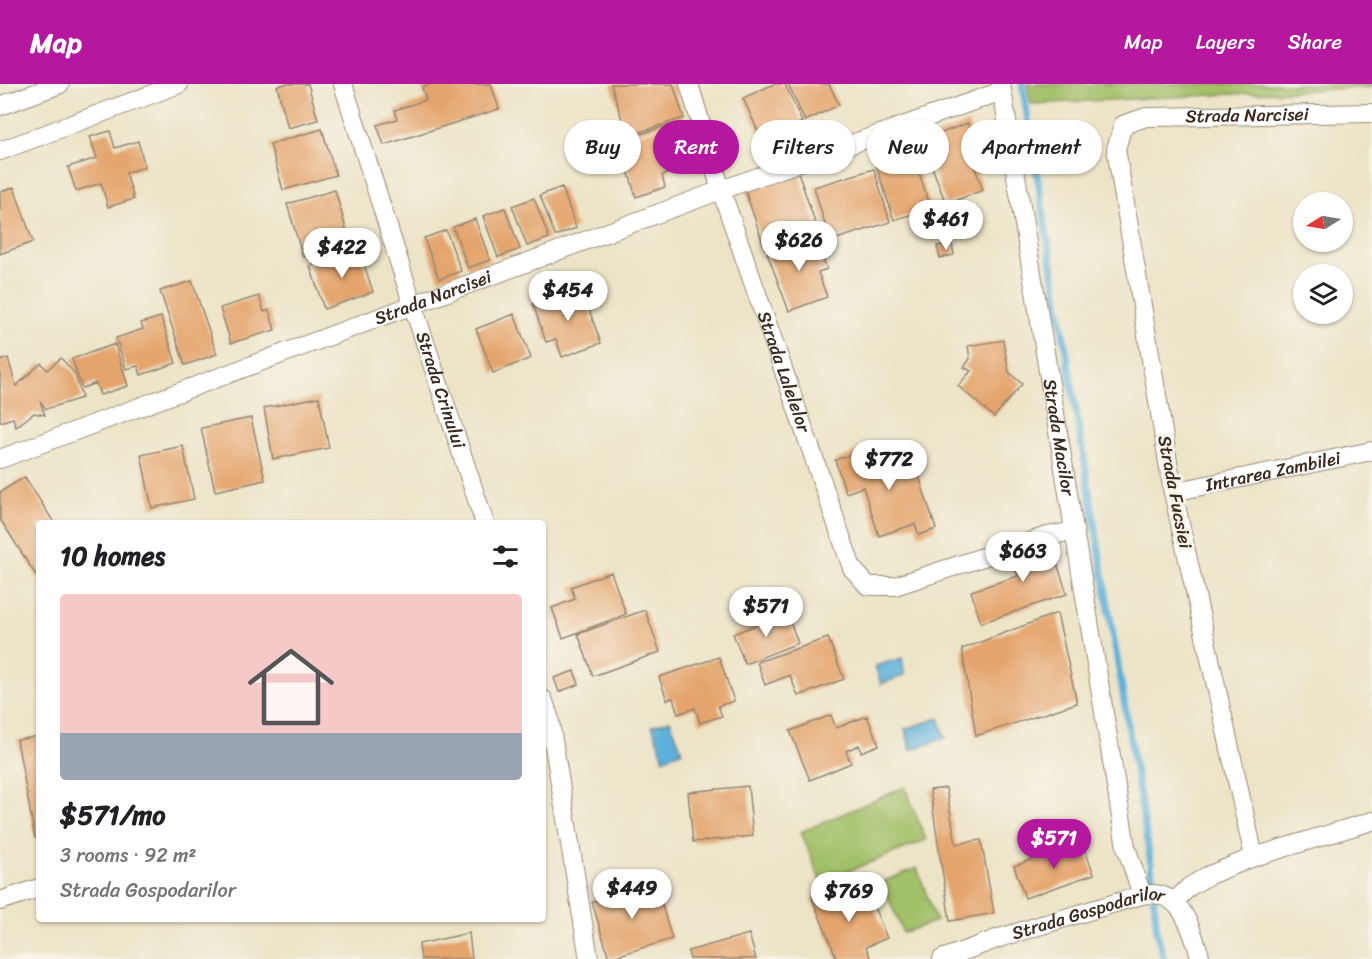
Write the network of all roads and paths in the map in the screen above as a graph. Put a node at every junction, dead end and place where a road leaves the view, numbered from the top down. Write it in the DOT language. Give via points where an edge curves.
graph roads {
  1 [pos="60,84"];
  2 [pos="179,84"];
  3 [pos="343,84"];
  4 [pos="689,84"];
  5 [pos="1001,88"];
  6 [pos="0,106"];
  7 [pos="1372,113"];
  8 [pos="1123,125"];
  9 [pos="0,151"];
  10 [pos="721,190"];
  11 [pos="413,306"];
  12 [pos="1372,451"];
  13 [pos="0,459"];
  14 [pos="1173,492"];
  15 [pos="484,520"];
  16 [pos="1074,531"];
  17 [pos="546,717"];
  18 [pos="1372,821"];
  19 [pos="1254,857"];
  20 [pos="36,889"];
  21 [pos="1156,896"];
  22 [pos="0,901"];
  23 [pos="589,959"];
  24 [pos="942,959"];
  25 [pos="1201,959"];
  1 -- 6 [label="street"];
  2 -- 9 [label="street"];
  3 -- 11 [label="street, Strada Crinului"];
  4 -- 10 [label="street, Strada Lalelelor"];
  5 -- 10 [label="street, Strada Narcisei"];
  5 -- 16 [label="street, Strada Macilor"];
  7 -- 8 [label="street, Strada Narcisei" via="1146,117"];
  8 -- 14 [label="street, Strada Fucsiei" via="1116,149"];
  10 -- 11 [label="street, Strada Narcisei"];
  10 -- 16 [label="street, Strada Lalelelor" via="852,568 868,586 895,586"];
  11 -- 13 [label="street, Strada Narcisei"];
  11 -- 15 [label="street, Strada Crinului"];
  12 -- 14 [label="street, Intrarea Zambilei"];
  14 -- 19 [label="street, Strada Fucsiei"];
  16 -- 21 [label="street, Strada Macilor" via="1126,847"];
  17 -- 23 [label="street"];
  18 -- 19 [label="street"];
  19 -- 21 [label="street" via="1189,887"];
  20 -- 22 [label="street"];
  21 -- 24 [label="street, Strada Gospodarilor" via="1002,937"];
  21 -- 25 [label="street, Strada Gospodarilor" via="1184,915"];
}
